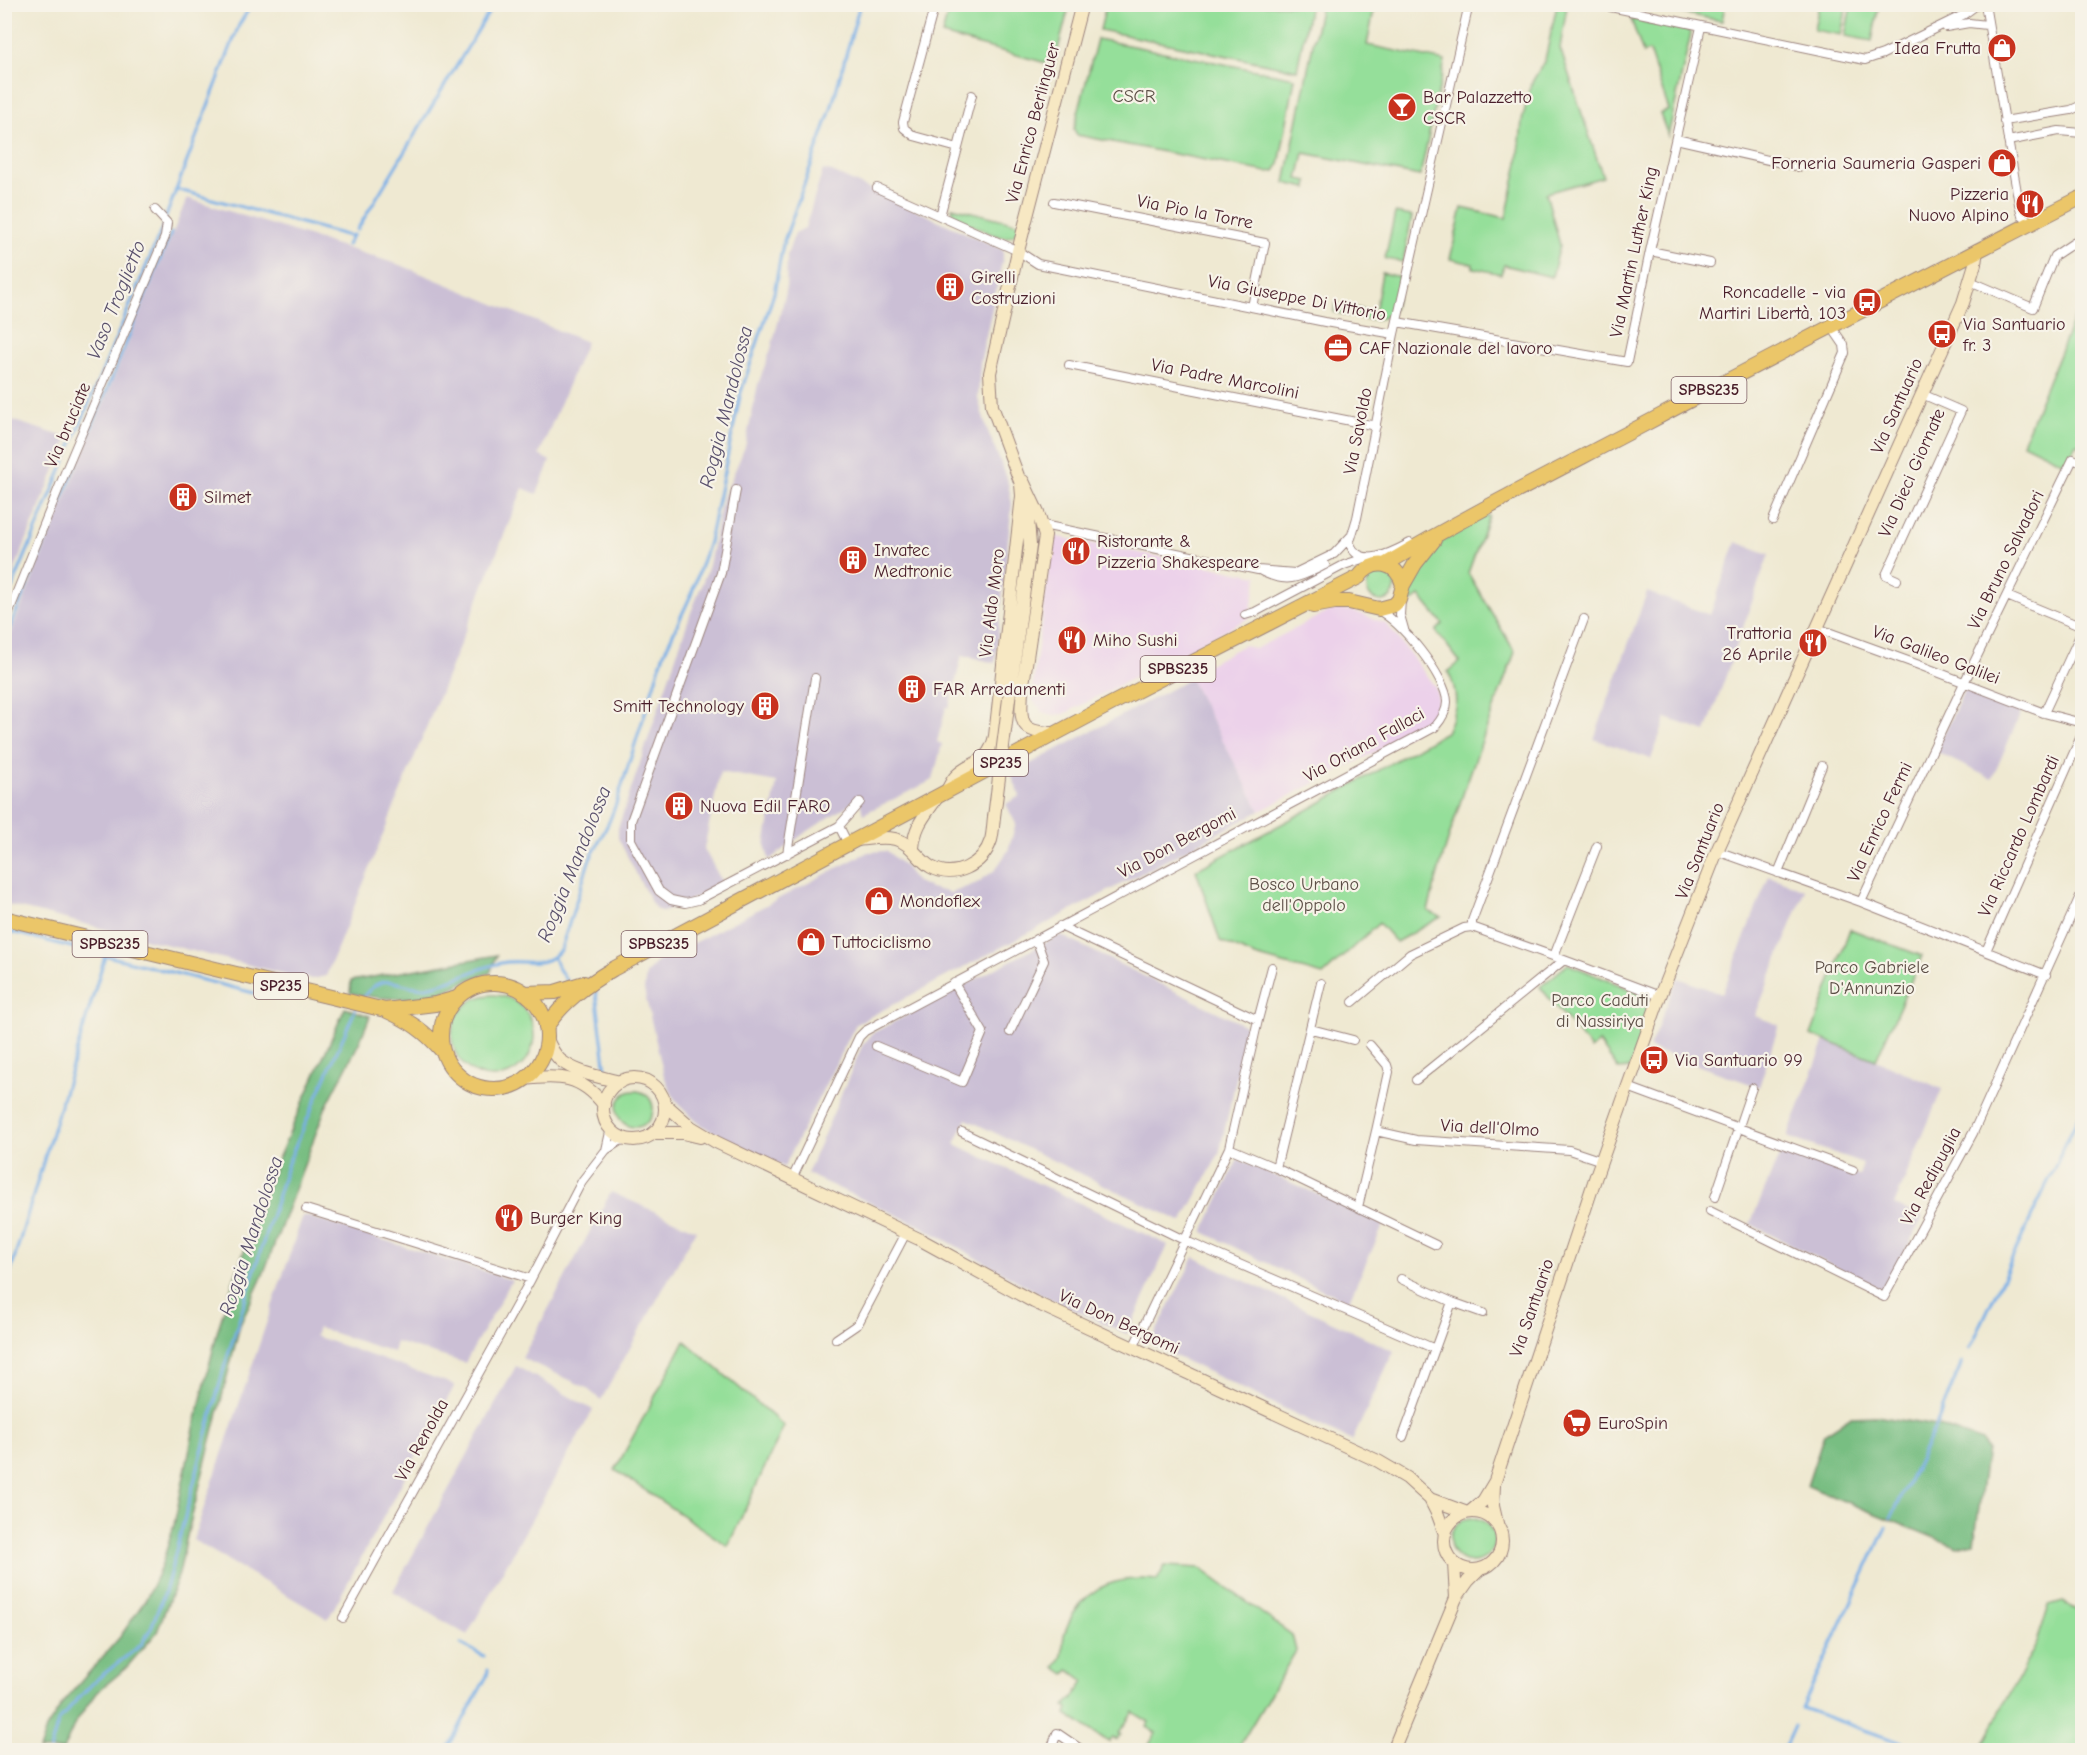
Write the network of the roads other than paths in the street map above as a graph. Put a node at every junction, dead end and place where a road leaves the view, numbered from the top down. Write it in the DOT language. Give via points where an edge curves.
graph roads {
  1 [pos="935,4"];
  2 [pos="1082,4"];
  3 [pos="1468,4"];
  4 [pos="1596,4"];
  5 [pos="1982,6"];
  6 [pos="1969,23"];
  7 [pos="1987,25"];
  8 [pos="1701,27"];
  9 [pos="1928,32"];
  10 [pos="972,95"];
  11 [pos="2082,105"];
  12 [pos="2004,121"];
  13 [pos="2082,133"];
  14 [pos="1676,139"];
  15 [pos="2008,141"];
  16 [pos="958,148"];
  17 [pos="1799,166"];
  18 [pos="877,188"];
  19 [pos="2082,197"];
  20 [pos="1054,202"];
  21 [pos="154,210"];
  22 [pos="940,216"];
  23 [pos="2032,222"];
  24 [pos="2082,248"];
  25 [pos="1650,250"];
  26 [pos="1977,250"];
  27 [pos="1018,251"];
  28 [pos="1710,263"];
  29 [pos="1970,281"];
  30 [pos="1252,307"];
  31 [pos="1397,322"];
  32 [pos="1831,326"];
  33 [pos="1394,334"];
  34 [pos="1069,365"];
  35 [pos="1922,394"];
  36 [pos="1376,426"];
  37 [pos="2082,463"];
  38 [pos="1018,473"];
  39 [pos="736,490"];
  40 [pos="1773,520"];
  41 [pos="1024,524"];
  42 [pos="1454,524"];
  43 [pos="1042,525"];
  44 [pos="1442,531"];
  45 [pos="1351,539"];
  46 [pos="1018,542"];
  47 [pos="1368,557"];
  48 [pos="1386,564"];
  49 [pos="1359,577"];
  50 [pos="1897,580"];
  51 [pos="1403,589"];
  52 [pos="2007,596"];
  53 [pos="1370,607"];
  54 [pos="1299,608"];
  55 [pos="1019,614"];
  56 [pos="1245,615"];
  57 [pos="1584,619"];
  58 [pos="4,624"];
  59 [pos="1817,628"];
  60 [pos="1404,629"];
  61 [pos="2082,629"];
  62 [pos="815,678"];
  63 [pos="1964,683"];
  64 [pos="2044,712"];
  65 [pos="2082,723"];
  66 [pos="1057,733"];
  67 [pos="2082,734"];
  68 [pos="1822,766"];
  69 [pos="942,795"];
  70 [pos="860,802"];
  71 [pos="1272,814"];
  72 [pos="839,826"];
  73 [pos="852,842"];
  74 [pos="1597,846"];
  75 [pos="913,848"];
  76 [pos="1717,851"];
  77 [pos="787,854"];
  78 [pos="1778,873"];
  79 [pos="2082,892"];
  80 [pos="1861,902"];
  81 [pos="4,918"];
  82 [pos="1060,926"];
  83 [pos="1472,927"];
  84 [pos="1036,939"];
  85 [pos="1986,951"];
  86 [pos="1554,956"];
  87 [pos="1564,960"];
  88 [pos="1272,967"];
  89 [pos="216,970"];
  90 [pos="2046,975"];
  91 [pos="597,978"];
  92 [pos="954,982"];
  93 [pos="1321,983"];
  94 [pos="524,993"];
  95 [pos="1660,996"];
  96 [pos="457,998"];
  97 [pos="1353,1002"];
  98 [pos="378,1008"];
  99 [pos="1258,1020"];
  100 [pos="1311,1029"];
  101 [pos="1010,1032"];
  102 [pos="546,1033"];
  103 [pos="1353,1040"];
  104 [pos="1370,1045"];
  105 [pos="876,1046"];
  106 [pos="443,1052"];
  107 [pos="524,1079"];
  108 [pos="1416,1080"];
  109 [pos="620,1082"];
  110 [pos="1628,1087"];
  111 [pos="1752,1088"];
  112 [pos="665,1104"];
  113 [pos="603,1105"];
  114 [pos="608,1126"];
  115 [pos="1737,1128"];
  116 [pos="1376,1131"];
  117 [pos="962,1132"];
  118 [pos="654,1133"];
  119 [pos="629,1140"];
  120 [pos="716,1142"];
  121 [pos="1229,1148"];
  122 [pos="606,1150"];
  123 [pos="1602,1161"];
  124 [pos="1276,1168"];
  125 [pos="1853,1170"];
  126 [pos="792,1179"];
  127 [pos="1715,1197"];
  128 [pos="1358,1208"];
  129 [pos="306,1209"];
  130 [pos="1710,1211"];
  131 [pos="906,1233"];
  132 [pos="1186,1241"];
  133 [pos="1436,1245"];
  134 [pos="531,1279"];
  135 [pos="1401,1279"];
  136 [pos="1452,1302"];
  137 [pos="1483,1313"];
  138 [pos="836,1339"];
  139 [pos="1133,1348"];
  140 [pos="1435,1349"];
  141 [pos="1403,1437"];
  142 [pos="1495,1481"];
  143 [pos="1430,1499"];
  144 [pos="1468,1512"];
  145 [pos="1497,1523"];
  146 [pos="1444,1534"];
  147 [pos="1454,1563"];
  148 [pos="1479,1570"];
  149 [pos="1456,1598"];
  150 [pos="343,1618"];
  151 [pos="1051,1750"];
  152 [pos="1082,1750"];
  153 [pos="1393,1750"];
  1 -- 16 [label="street" via="903,122 914,136"];
  2 -- 27 [label="street, Via Enrico Berlinguer"];
  3 -- 31 [label="street, Via Giuseppe Di Vittorio"];
  4 -- 8 [label="street"];
  5 -- 6 [label="street" via="1981,18"];
  5 -- 7 [label="street"];
  5 -- 9 [label="street"];
  6 -- 7 [label="street"];
  6 -- 9 [label="street"];
  7 -- 12 [label="street"];
  8 -- 9 [label="street" via="1865,60"];
  8 -- 14 [label="street, Via Martin Luther King"];
  10 -- 16 [label="street"];
  11 -- 12 [label="street"];
  12 -- 15 [label="street"];
  13 -- 15 [label="street" via="2059,131"];
  14 -- 17 [label="street"];
  14 -- 25 [label="street, Via Martin Luther King"];
  15 -- 23 [label="street" via="2022,215"];
  16 -- 22 [label="street"];
  18 -- 22 [label="street, Via Giuseppe Di Vittorio"];
  19 -- 23 [label="main road, SPBS235"];
  20 -- 30 [label="street, Via Pio la Torre" via="1265,243"];
  21 -- 58 [label="street, Via bruciate" via="167,226 165,237"];
  22 -- 27 [label="street, Via Giuseppe Di Vittorio"];
  23 -- 26 [label="main road, SPBS235"];
  24 -- 29 [label="street" via="2078,240 2054,256 2033,308"];
  25 -- 28 [label="street"];
  25 -- 31 [label="street, Via Martin Luther King" via="1627,362"];
  26 -- 29 [label="street, Via Santuario"];
  26 -- 32 [label="main road, SPBS235"];
  27 -- 30 [label="street, Via Giuseppe Di Vittorio" via="1038,264"];
  27 -- 38 [label="street, Via Aldo Moro" via="990,373 992,406"];
  29 -- 35 [label="street, Via Santuario"];
  30 -- 33 [label="street, Via Giuseppe Di Vittorio"];
  31 -- 33 [label="street, Via Giuseppe Di Vittorio"];
  32 -- 40 [label="street" via="1845,353"];
  32 -- 42 [label="main road, SPBS235"];
  33 -- 36 [label="street, Via Savoldo"];
  34 -- 36 [label="street, Via Padre Marcolini"];
  35 -- 50 [label="street, Via Dieci Giornate" via="1961,411 1886,575"];
  35 -- 59 [label="street, Via Santuario"];
  36 -- 45 [label="street, Via Savoldo"];
  37 -- 52 [label="street, Via Bruno Salvadori" via="2073,459"];
  38 -- 41 [label="street, Via Aldo Moro"];
  38 -- 43 [label="street, Via Aldo Moro"];
  39 -- 77 [label="street" via="722,573 631,821 631,840 659,891 671,900 685,903"];
  41 -- 43 [label="street"];
  41 -- 46 [label="street, Via Aldo Moro"];
  41 -- 55 [label="street" via="1030,546"];
  42 -- 44 [label="main road, SPBS235"];
  42 -- 47 [label="street" via="1386,555"];
  43 -- 45 [label="street" via="1258,570 1295,573 1334,554"];
  43 -- 66 [label="street, Via Aldo Moro" via="1045,537 1021,716 1033,731"];
  44 -- 48 [label="main road, SPBS235"];
  44 -- 51 [label="main road, SPBS235" via="1426,548"];
  45 -- 47 [label="street" via="1357,554"];
  46 -- 55 [label="street"];
  46 -- 69 [label="street, Via Aldo Moro" via="993,742 979,763 957,775"];
  47 -- 56 [label="street"];
  48 -- 49 [label="main road" via="1370,566"];
  48 -- 51 [label="main road" via="1398,572"];
  49 -- 53 [label="main road" via="1359,596"];
  49 -- 54 [label="main road, SPBS235"];
  51 -- 53 [label="main road" via="1399,600 1387,608"];
  51 -- 60 [label="street, Via Oriana Fallaci" via="1400,604"];
  52 -- 61 [label="street"];
  52 -- 63 [label="street, Via Bruno Salvadori"];
  53 -- 54 [label="main road, SPBS235" via="1335,602"];
  53 -- 60 [label="street, Via Oriana Fallaci" via="1385,613"];
  54 -- 66 [label="main road, SPBS235"];
  55 -- 75 [label="street, bridge" via="991,839 982,856 955,872 941,872 929,866"];
  57 -- 83 [label="street"];
  59 -- 63 [label="street, Via Galileo Galilei"];
  59 -- 76 [label="street, Via Santuario"];
  60 -- 71 [label="street, Via Oriana Fallaci" via="1441,681 1447,702 1442,719 1435,727"];
  61 -- 64 [label="street"];
  62 -- 77 [label="street"];
  63 -- 64 [label="street, Via Galileo Galilei"];
  63 -- 80 [label="street, Via Enrico Fermi"];
  64 -- 65 [label="street, Via Galileo Galilei"];
  66 -- 69 [label="main road, SP235"];
  67 -- 85 [label="street, Via Riccardo Lombardi"];
  68 -- 78 [label="street"];
  69 -- 73 [label="main road, SPBS235"];
  69 -- 75 [label="street, Via Aldo Moro" via="918,825"];
  70 -- 72 [label="street"];
  71 -- 82 [label="street, Via Don Bergomi"];
  72 -- 73 [label="street"];
  72 -- 77 [label="street"];
  73 -- 75 [label="street" via="882,837"];
  73 -- 91 [label="main road, SPBS235"];
  74 -- 86 [label="street"];
  76 -- 78 [label="street, Via Enrico Fermi"];
  76 -- 95 [label="street, Via Santuario"];
  78 -- 80 [label="street, Via Enrico Fermi"];
  79 -- 90 [label="street, Via Redipuglia"];
  80 -- 85 [label="street"];
  81 -- 89 [label="main road, SPBS235"];
  82 -- 84 [label="street, Via Don Bergomi"];
  82 -- 99 [label="street"];
  83 -- 86 [label="street"];
  83 -- 97 [label="street" via="1410,954"];
  84 -- 92 [label="street, Via Don Bergomi"];
  84 -- 101 [label="street" via="1044,961"];
  85 -- 90 [label="street"];
  86 -- 87 [label="street"];
  87 -- 95 [label="street"];
  87 -- 108 [label="street"];
  88 -- 99 [label="street"];
  89 -- 98 [label="main road, SP235"];
  90 -- 130 [label="street, Via Redipuglia" via="1973,1133 1884,1297"];
  91 -- 94 [label="main road" via="566,990"];
  91 -- 102 [label="main road" via="565,1003"];
  92 -- 105 [label="street" via="983,1032 962,1082"];
  92 -- 126 [label="street, Via Don Bergomi" via="859,1037"];
  93 -- 100 [label="street"];
  94 -- 96 [label="main road" via="511,986 482,985"];
  94 -- 102 [label="main road" via="538,1008"];
  95 -- 110 [label="street, Via Santuario"];
  96 -- 98 [label="main road" via="435,1004"];
  96 -- 106 [label="main road" via="441,1029"];
  98 -- 106 [label="main road" via="408,1020"];
  99 -- 121 [label="street"];
  100 -- 103 [label="street"];
  100 -- 124 [label="street"];
  102 -- 107 [label="main road" via="538,1066"];
  102 -- 109 [label="street" via="555,1054 571,1067"];
  104 -- 116 [label="street" via="1389,1072"];
  106 -- 107 [label="main road" via="456,1073 477,1086 501,1088"];
  107 -- 113 [label="street" via="547,1076 573,1080 586,1086"];
  109 -- 112 [label="street, Via Don Bergomi" via="631,1078 646,1081 658,1090"];
  109 -- 113 [label="street"];
  110 -- 115 [label="street"];
  110 -- 123 [label="street, Via Santuario"];
  111 -- 115 [label="street"];
  112 -- 118 [label="street" via="661,1125"];
  112 -- 120 [label="street, Via Don Bergomi"];
  113 -- 114 [label="street"];
  114 -- 119 [label="street"];
  114 -- 122 [label="street"];
  115 -- 125 [label="street"];
  115 -- 127 [label="street"];
  116 -- 123 [label="street, Via dell'Olmo" via="1416,1140 1569,1150"];
  116 -- 128 [label="street"];
  117 -- 132 [label="street"];
  118 -- 119 [label="street, Via Don Bergomi"];
  118 -- 120 [label="street, Via Don Bergomi" via="683,1133"];
  119 -- 122 [label="street, Via Renolda"];
  120 -- 126 [label="street, Via Don Bergomi"];
  121 -- 124 [label="street"];
  121 -- 132 [label="street"];
  122 -- 134 [label="street, Via Renolda" via="582,1181"];
  123 -- 142 [label="street, Via Santuario"];
  124 -- 128 [label="street"];
  126 -- 131 [label="street, Via Don Bergomi"];
  128 -- 133 [label="street"];
  129 -- 134 [label="street"];
  131 -- 138 [label="street" via="858,1324"];
  131 -- 139 [label="street, Via Don Bergomi" via="1034,1302"];
  132 -- 139 [label="street"];
  132 -- 140 [label="street"];
  134 -- 150 [label="street, Via Renolda"];
  135 -- 136 [label="street"];
  136 -- 137 [label="street"];
  136 -- 140 [label="street"];
  139 -- 143 [label="street, Via Don Bergomi" via="1378,1461 1407,1478"];
  140 -- 141 [label="street"];
  142 -- 144 [label="street, Via Santuario" via="1483,1501"];
  142 -- 145 [label="street, Via Santuario" via="1493,1506"];
  143 -- 144 [label="street, Via Don Bergomi"];
  143 -- 146 [label="street, Via Don Bergomi"];
  144 -- 145 [label="street" via="1480,1512"];
  144 -- 146 [label="street" via="1456,1517"];
  145 -- 148 [label="street" via="1503,1541 1501,1551 1496,1560"];
  146 -- 147 [label="street" via="1447,1555"];
  147 -- 148 [label="street"];
  147 -- 149 [label="street"];
  148 -- 149 [label="street"];
  149 -- 153 [label="street"];
  151 -- 152 [label="street" via="1057,1733"];
}
